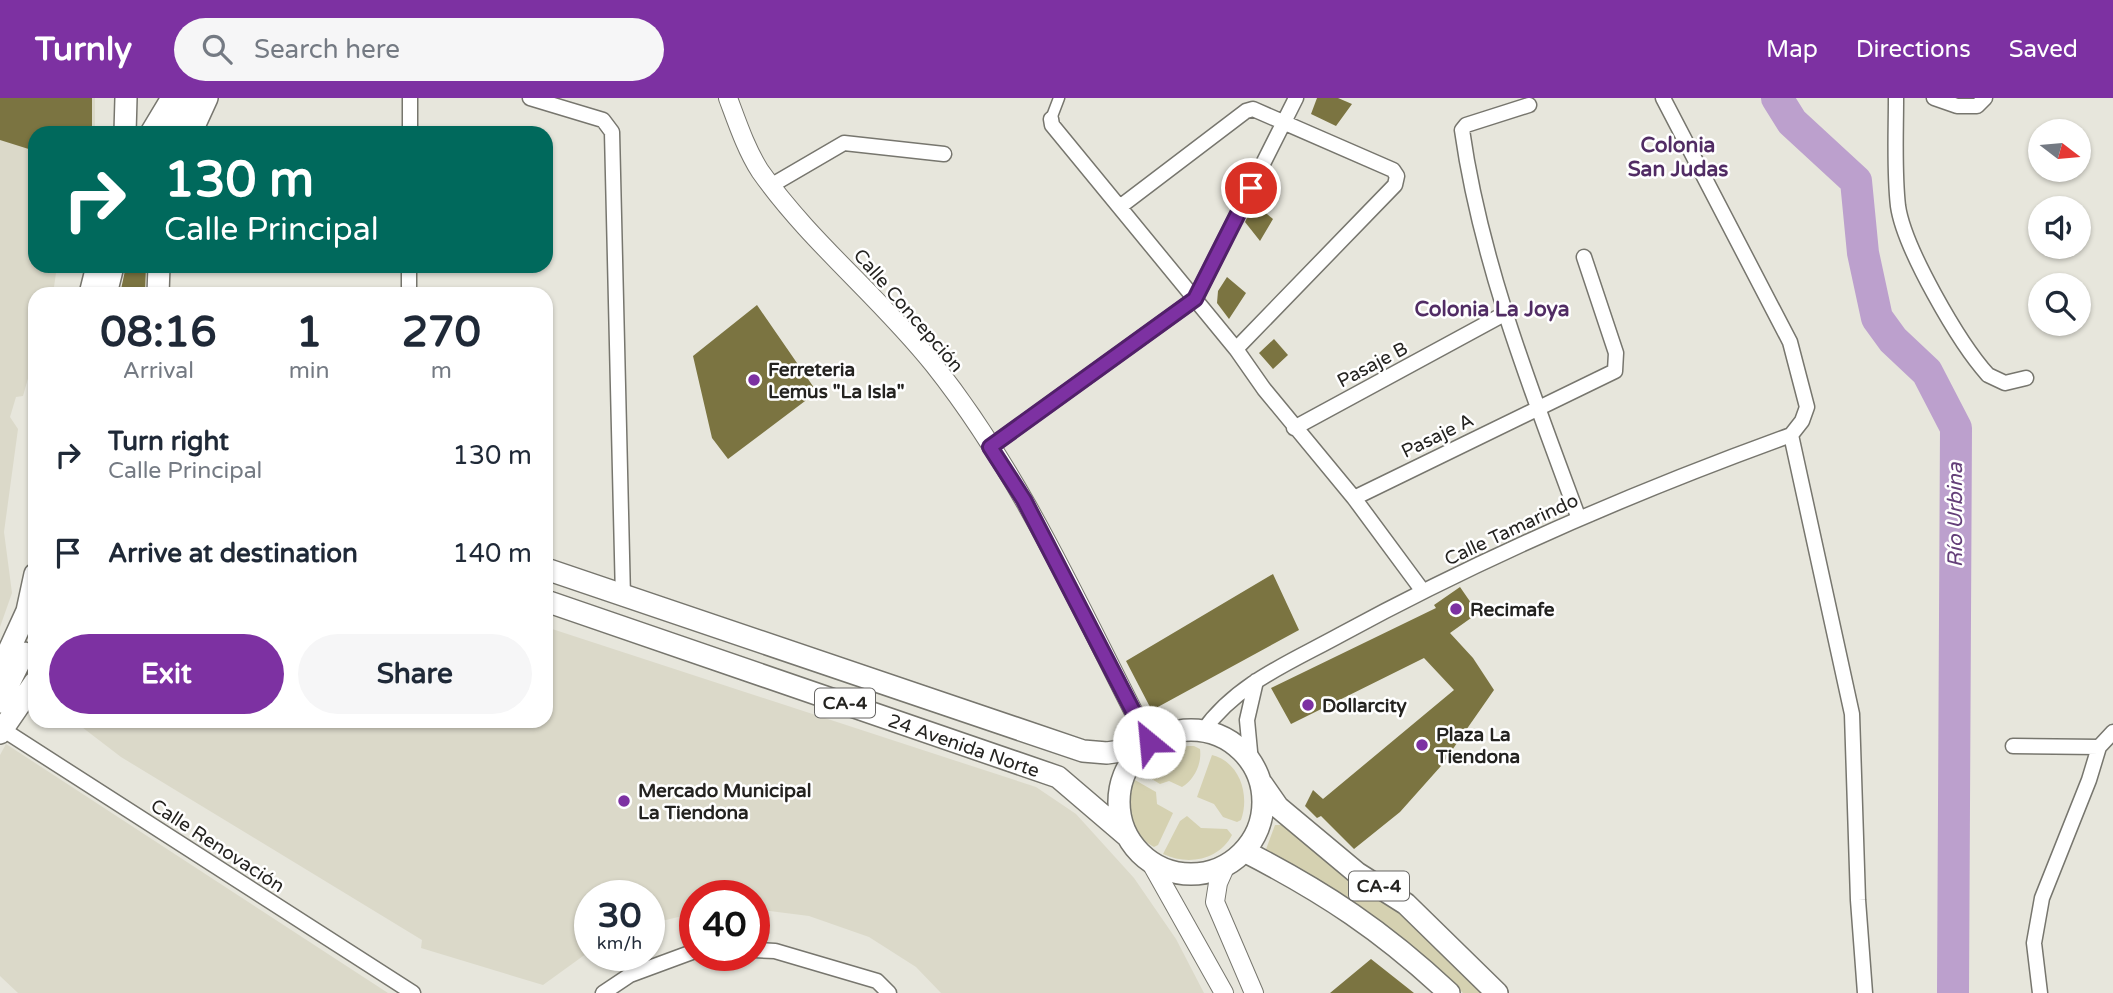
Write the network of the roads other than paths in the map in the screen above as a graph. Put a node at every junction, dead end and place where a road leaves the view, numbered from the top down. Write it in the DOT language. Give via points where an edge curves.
graph roads {
  1 [pos="126,98"];
  2 [pos="154,98"];
  3 [pos="172,98"];
  4 [pos="189,98"];
  5 [pos="207,98"];
  6 [pos="410,98"];
  7 [pos="530,98"];
  8 [pos="728,98"];
  9 [pos="1059,98"];
  10 [pos="1296,98"];
  11 [pos="1663,98"];
  12 [pos="1896,98"];
  13 [pos="1934,98"];
  14 [pos="1985,98"];
  15 [pos="1529,105"];
  16 [pos="1051,119"];
  17 [pos="1285,122"];
  18 [pos="125,126"];
  19 [pos="159,126"];
  20 [pos="162,126"];
  21 [pos="164,126"];
  22 [pos="194,126"];
  23 [pos="410,126"];
  24 [pos="944,154"];
  25 [pos="772,185"];
  26 [pos="1121,206"];
  27 [pos="1584,257"];
  28 [pos="1195,299"];
  29 [pos="1506,313"];
  30 [pos="1236,349"];
  31 [pos="2026,379"];
  32 [pos="1538,407"];
  33 [pos="1294,428"];
  34 [pos="1791,435"];
  35 [pos="990,447"];
  36 [pos="1354,498"];
  37 [pos="1579,519"];
  38 [pos="553,572"];
  39 [pos="1422,590"];
  40 [pos="623,598"];
  41 [pos="553,603"];
  42 [pos="28,606"];
  43 [pos="28,640"];
  44 [pos="0,670"];
  45 [pos="28,673"];
  46 [pos="1256,681"];
  47 [pos="28,690"];
  48 [pos="0,702"];
  49 [pos="1,723"];
  50 [pos="1203,731"];
  51 [pos="2113,732"];
  52 [pos="1145,745"];
  53 [pos="2013,746"];
  54 [pos="2099,747"];
  55 [pos="1251,762"];
  56 [pos="1260,782"];
  57 [pos="1127,836"];
  58 [pos="1244,851"];
  59 [pos="1151,863"];
  60 [pos="1227,865"];
  61 [pos="770,951"];
  62 [pos="679,957"];
  63 [pos="413,993"];
  64 [pos="603,993"];
  65 [pos="889,993"];
  66 [pos="1223,993"];
  67 [pos="1254,993"];
  68 [pos="1449,993"];
  69 [pos="1497,993"];
  70 [pos="1865,993"];
  71 [pos="2040,993"];
  1 -- 18 [label="main road"];
  2 -- 19 [label="main road"];
  3 -- 20 [label="main road"];
  4 -- 21 [label="main road"];
  5 -- 22 [label="main road"];
  6 -- 23 [label="street"];
  7 -- 40 [label="street" via="603,120 612,132"];
  8 -- 25 [label="street, Calle Concepción" via="745,141"];
  9 -- 16 [label="street"];
  10 -- 17 [label="street"];
  11 -- 34 [label="street" via="1790,342 1807,407"];
  12 -- 31 [label="street" via="1898,204 1903,231 1979,365 2005,383"];
  13 -- 14 [label="street" via="1957,106 1977,106"];
  15 -- 29 [label="street" via="1462,130 1471,191"];
  16 -- 26 [label="street"];
  17 -- 26 [label="street" via="1260,110 1246,111"];
  17 -- 28 [label="street"];
  17 -- 30 [label="street" via="1393,170 1397,176 1395,185"];
  24 -- 25 [label="street" via="844,143"];
  25 -- 35 [label="street, Calle Concepción" via="934,364"];
  26 -- 28 [label="street"];
  27 -- 32 [label="street, Pasaje A" via="1616,353 1615,371"];
  28 -- 30 [label="street"];
  28 -- 35 [label="street"];
  29 -- 32 [label="street"];
  29 -- 33 [label="street, Pasaje B"];
  30 -- 33 [label="street"];
  32 -- 36 [label="street, Pasaje A"];
  32 -- 37 [label="street"];
  33 -- 36 [label="street"];
  34 -- 37 [label="street, Calle Tamarindo"];
  34 -- 70 [label="street" via="1852,713 1857,900"];
  35 -- 52 [label="street, Calle Concepción" via="1024,500"];
  36 -- 39 [label="street"];
  37 -- 39 [label="street, Calle Tamarindo"];
  38 -- 40 [label="main road, 24 Avenida Norte / CA-4"];
  39 -- 46 [label="street, Calle Tamarindo"];
  40 -- 52 [label="main road, 24 Avenida Norte / CA-4" via="1083,751 1107,753"];
  41 -- 57 [label="main road, 24 Avenida Norte / CA-4" via="1058,777"];
  42 -- 44 [label="main road"];
  43 -- 48 [label="main road"];
  45 -- 49 [label="main road"];
  46 -- 50 [label="street, Calle Tamarindo" via="1237,692"];
  46 -- 55 [label="street" via="1247,720"];
  47 -- 49 [label="main road"];
  49 -- 63 [label="street, Calle Renovación"];
  50 -- 52 [label="main road, CA-4" via="1172,732"];
  50 -- 55 [label="main road, CA-4" via="1230,741"];
  51 -- 54 [label="street"];
  52 -- 57 [label="main road, CA-4" via="1125,773 1119,794"];
  53 -- 54 [label="street"];
  54 -- 71 [label="street" via="2042,898 2034,943"];
  55 -- 56 [label="main road, CA-4"];
  56 -- 58 [label="main road, CA-4" via="1261,819"];
  56 -- 69 [label="main road, CA-4" via="1278,807 1357,873 1406,904"];
  57 -- 59 [label="main road, CA-4"];
  58 -- 60 [label="main road, CA-4"];
  58 -- 68 [label="main road, CA-4" via="1327,895 1416,962"];
  59 -- 60 [label="main road, CA-4" via="1184,874 1206,873"];
  59 -- 66 [label="street"];
  60 -- 67 [label="street" via="1215,902"];
  61 -- 65 [label="street" via="877,981"];
  62 -- 64 [label="street" via="630,975"];
}
